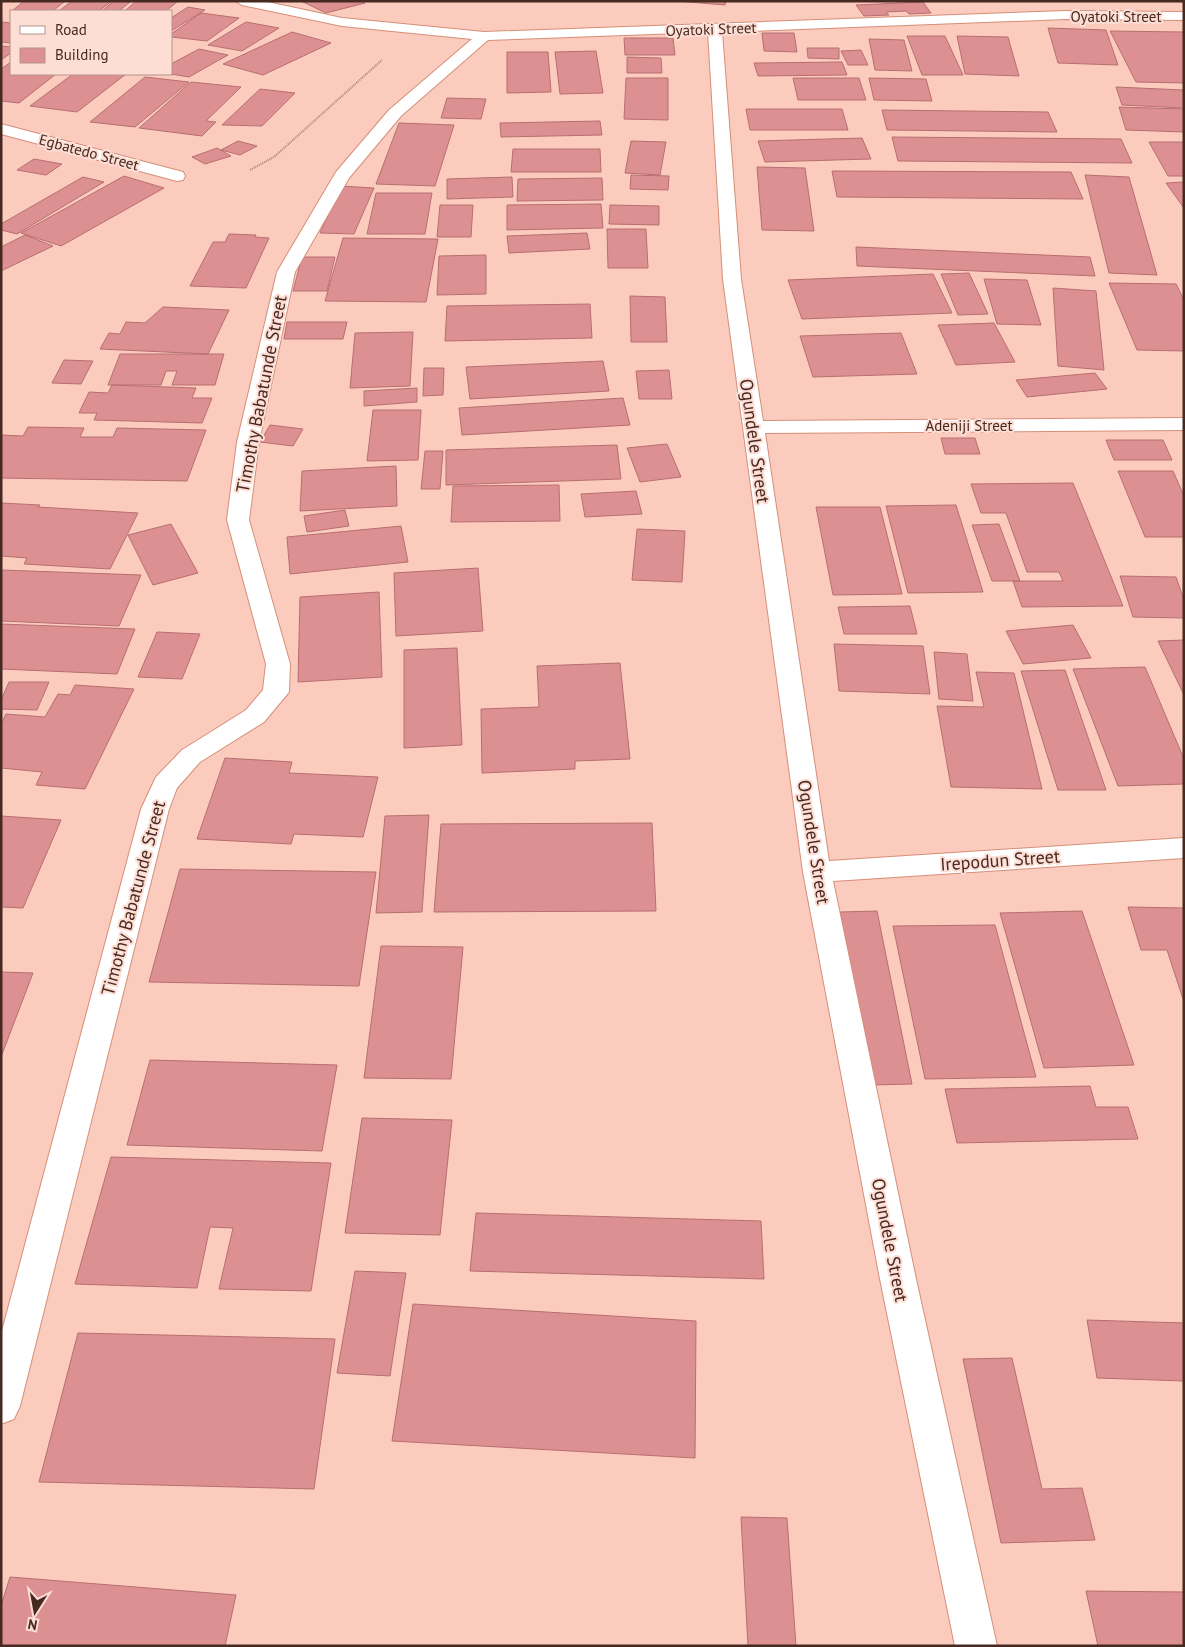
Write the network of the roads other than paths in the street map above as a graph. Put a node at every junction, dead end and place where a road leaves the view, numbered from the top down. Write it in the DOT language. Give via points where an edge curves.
graph roads {
  1 [pos="242,1"];
  2 [pos="1059,1"];
  3 [pos="1066,15"];
  4 [pos="1184,16"];
  5 [pos="715,29"];
  6 [pos="474,35"];
  7 [pos="1,129"];
  8 [pos="177,176"];
  9 [pos="1184,424"];
  10 [pos="753,427"];
  11 [pos="1184,848"];
  12 [pos="817,872"];
  13 [pos="1,1406"];
  14 [pos="976,1646"];
  1 -- 6 [label="street, Oyatoki Street" via="342,22"];
  2 -- 3 [label="street"];
  3 -- 4 [label="street, Oyatoki Street"];
  3 -- 5 [label="street, Oyatoki Street"];
  5 -- 6 [label="street, Oyatoki Street"];
  5 -- 10 [label="street, Ogundele Street" via="732,279"];
  6 -- 13 [label="street, Timothy Babatunde Street" via="395,113 342,176 286,272 248,442 238,520 278,664 276,692 255,716 191,756 165,784 155,808"];
  7 -- 8 [label="street, Egbatedo Street"];
  9 -- 10 [label="street, Adeniji Street"];
  10 -- 12 [label="street, Ogundele Street"];
  11 -- 12 [label="street, Irepodun Street"];
  12 -- 14 [label="street, Ogundele Street" via="896,1269"];
}
